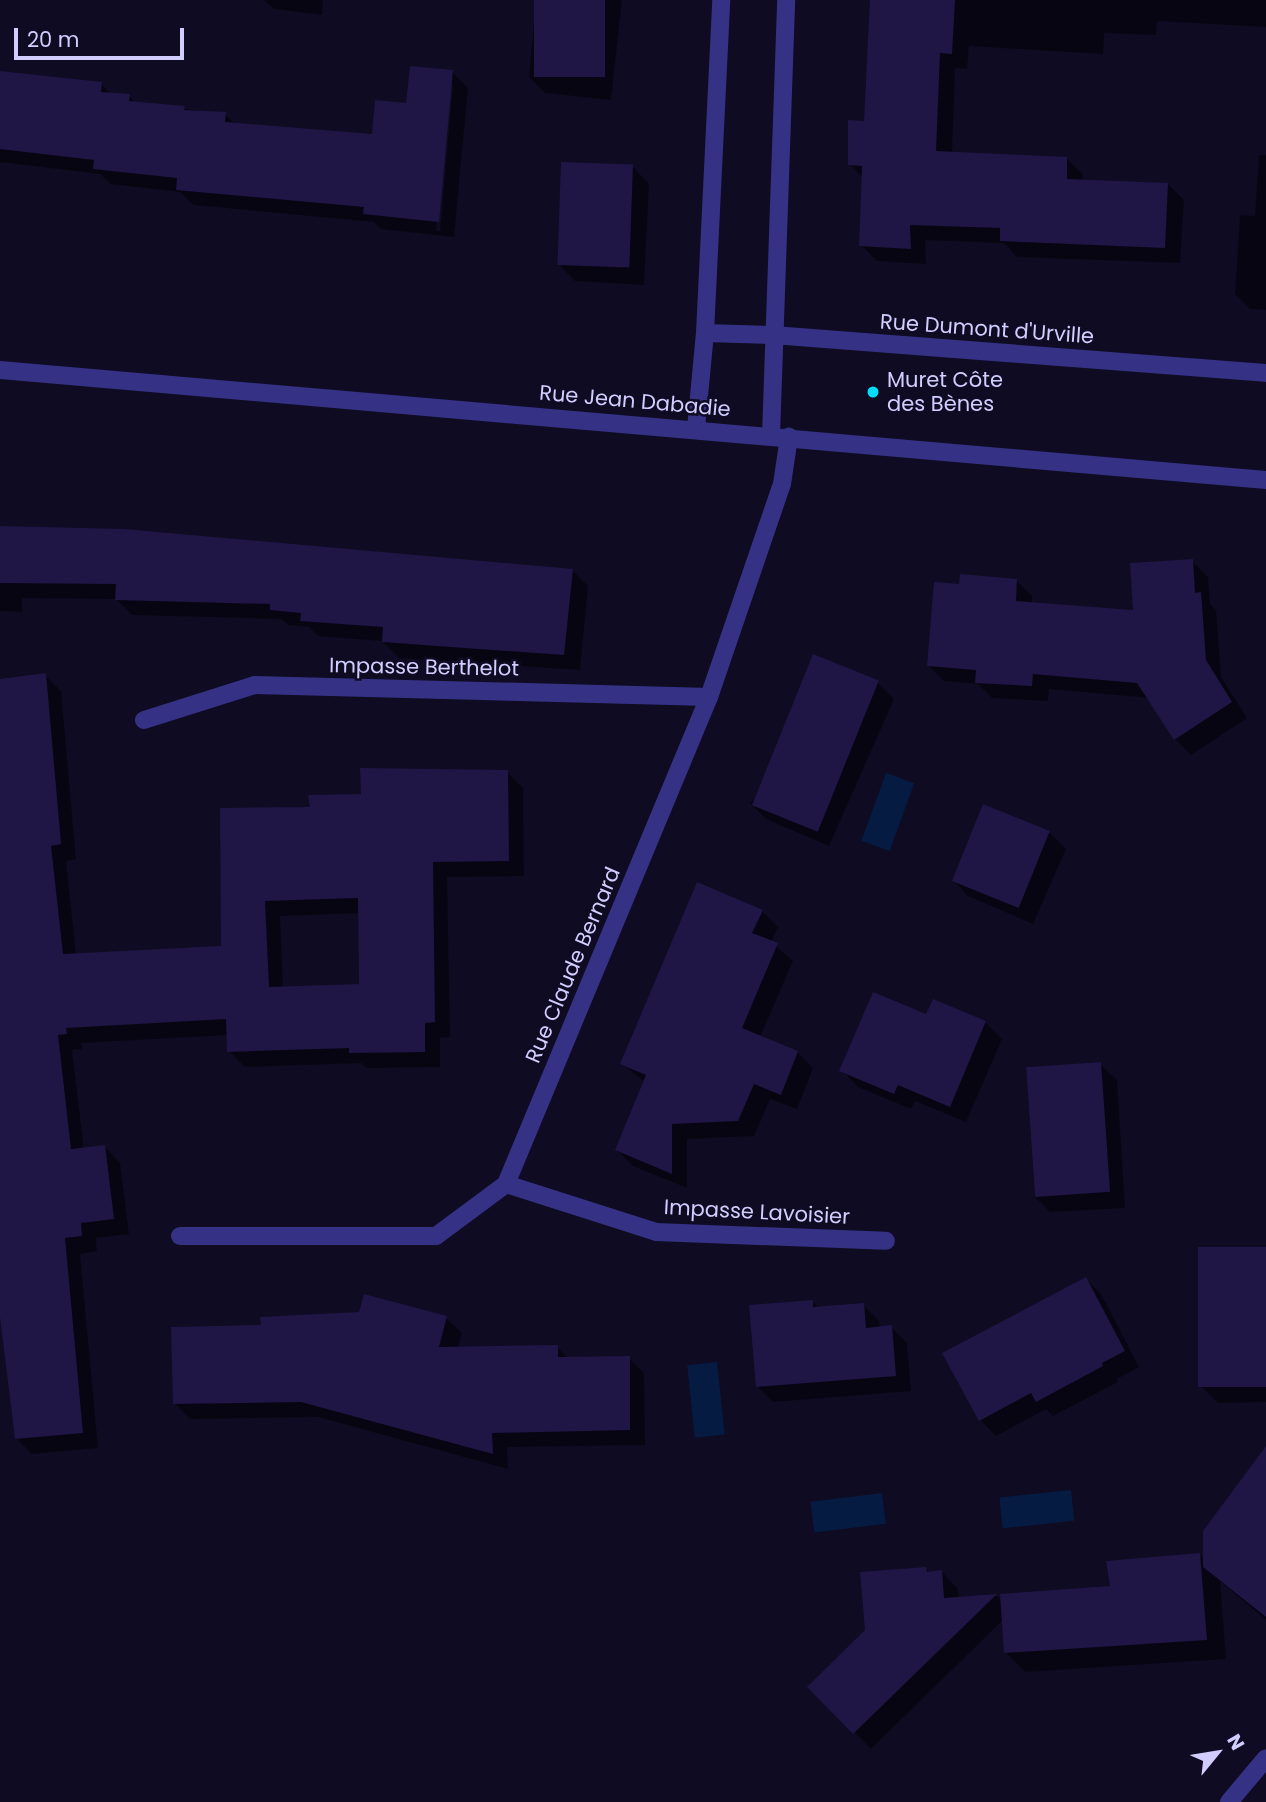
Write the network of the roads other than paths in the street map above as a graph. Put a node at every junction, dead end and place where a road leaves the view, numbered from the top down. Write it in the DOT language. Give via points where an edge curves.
graph roads {
  1 [pos="721,0"];
  2 [pos="786,0"];
  3 [pos="705,333"];
  4 [pos="773,335"];
  5 [pos="0,370"];
  6 [pos="1266,373"];
  7 [pos="696,428"];
  8 [pos="771,435"];
  9 [pos="789,437"];
  10 [pos="1266,480"];
  11 [pos="709,697"];
  12 [pos="144,720"];
  13 [pos="506,1184"];
  14 [pos="180,1236"];
  15 [pos="886,1241"];
  16 [pos="1266,1758"];
  17 [pos="1228,1802"];
  1 -- 3 [label="street"];
  2 -- 4 [label="street"];
  3 -- 4 [label="street, Rue Dumont d'Urville"];
  3 -- 7 [label="street"];
  4 -- 6 [label="street, Rue Dumont d'Urville"];
  4 -- 8 [label="street"];
  5 -- 7 [label="street, Rue Jean Dabadie"];
  7 -- 8 [label="street, Rue Jean Dabadie"];
  8 -- 9 [label="street, Rue Jean Dabadie"];
  9 -- 10 [label="street, Rue Jean Dabadie"];
  9 -- 11 [label="street, Rue Claude Bernard" via="782,484"];
  11 -- 12 [label="street, Impasse Berthelot" via="255,685"];
  11 -- 13 [label="street, Rue Claude Bernard"];
  13 -- 14 [label="street" via="436,1236"];
  13 -- 15 [label="street, Impasse Lavoisier" via="656,1231"];
  16 -- 17 [label="street"];
}
